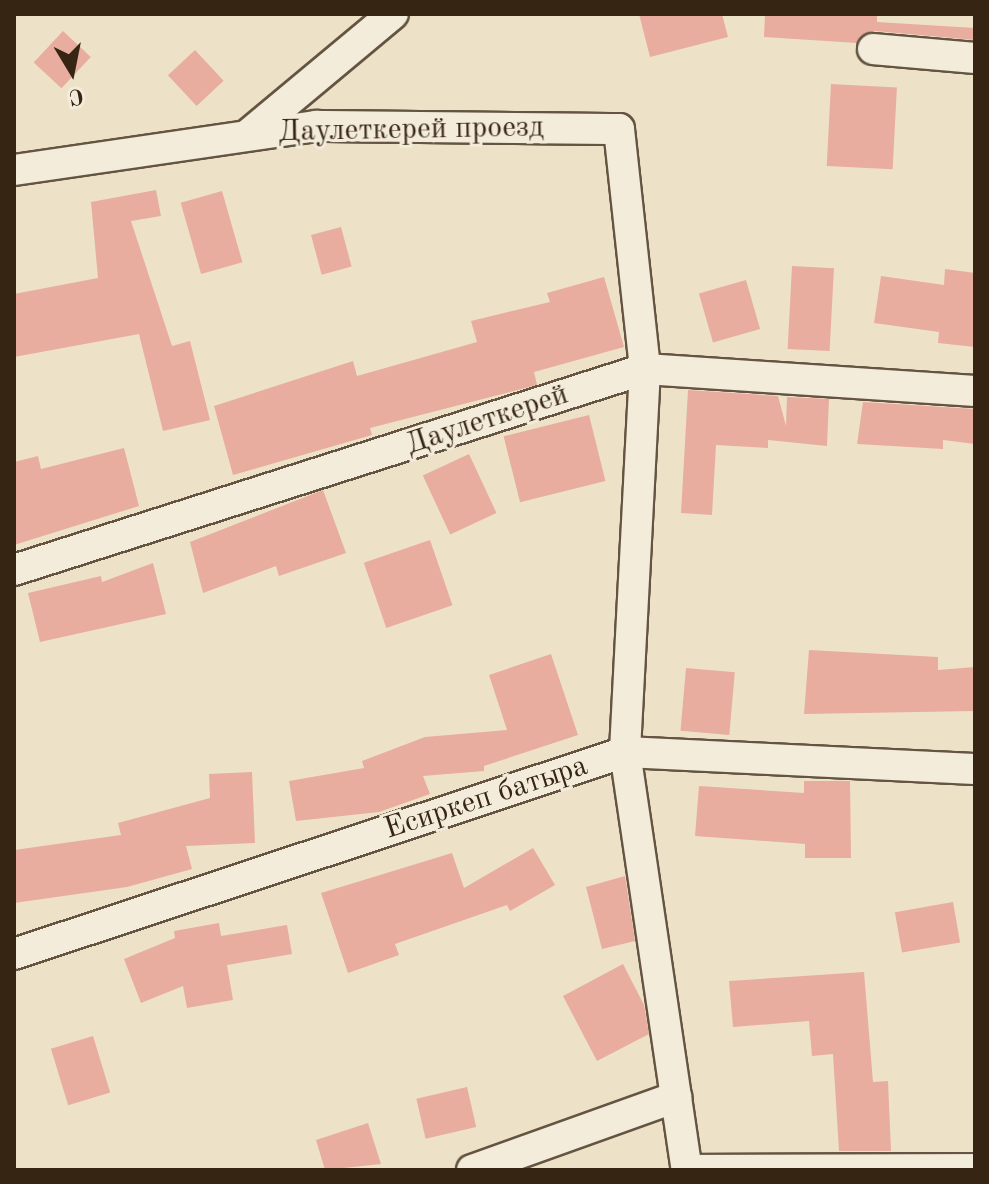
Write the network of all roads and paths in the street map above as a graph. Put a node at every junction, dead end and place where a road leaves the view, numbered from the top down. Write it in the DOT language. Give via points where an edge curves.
graph roads {
  1 [pos="393,14"];
  2 [pos="873,49"];
  3 [pos="975,58"];
  4 [pos="250,133"];
  5 [pos="14,170"];
  6 [pos="645,369"];
  7 [pos="975,391"];
  8 [pos="14,570"];
  9 [pos="625,752"];
  10 [pos="975,769"];
  11 [pos="14,954"];
  12 [pos="676,1097"];
  13 [pos="975,1169"];
  14 [pos="472,1170"];
  15 [pos="687,1170"];
  1 -- 4 [label="street"];
  2 -- 3 [label="street"];
  4 -- 5 [label="street, Даулеткерей проезд"];
  4 -- 6 [label="street, Даулеткерей проезд" via="316,126 619,129"];
  6 -- 7 [label="street, Даулеткерей"];
  6 -- 8 [label="street, Даулеткерей"];
  6 -- 9 [label="street"];
  9 -- 10 [label="street, Есиркеп батыра"];
  9 -- 11 [label="street, Есиркеп батыра"];
  9 -- 12 [label="street"];
  12 -- 14 [label="street"];
  12 -- 15 [label="street"];
  13 -- 15 [label="street"];
}
